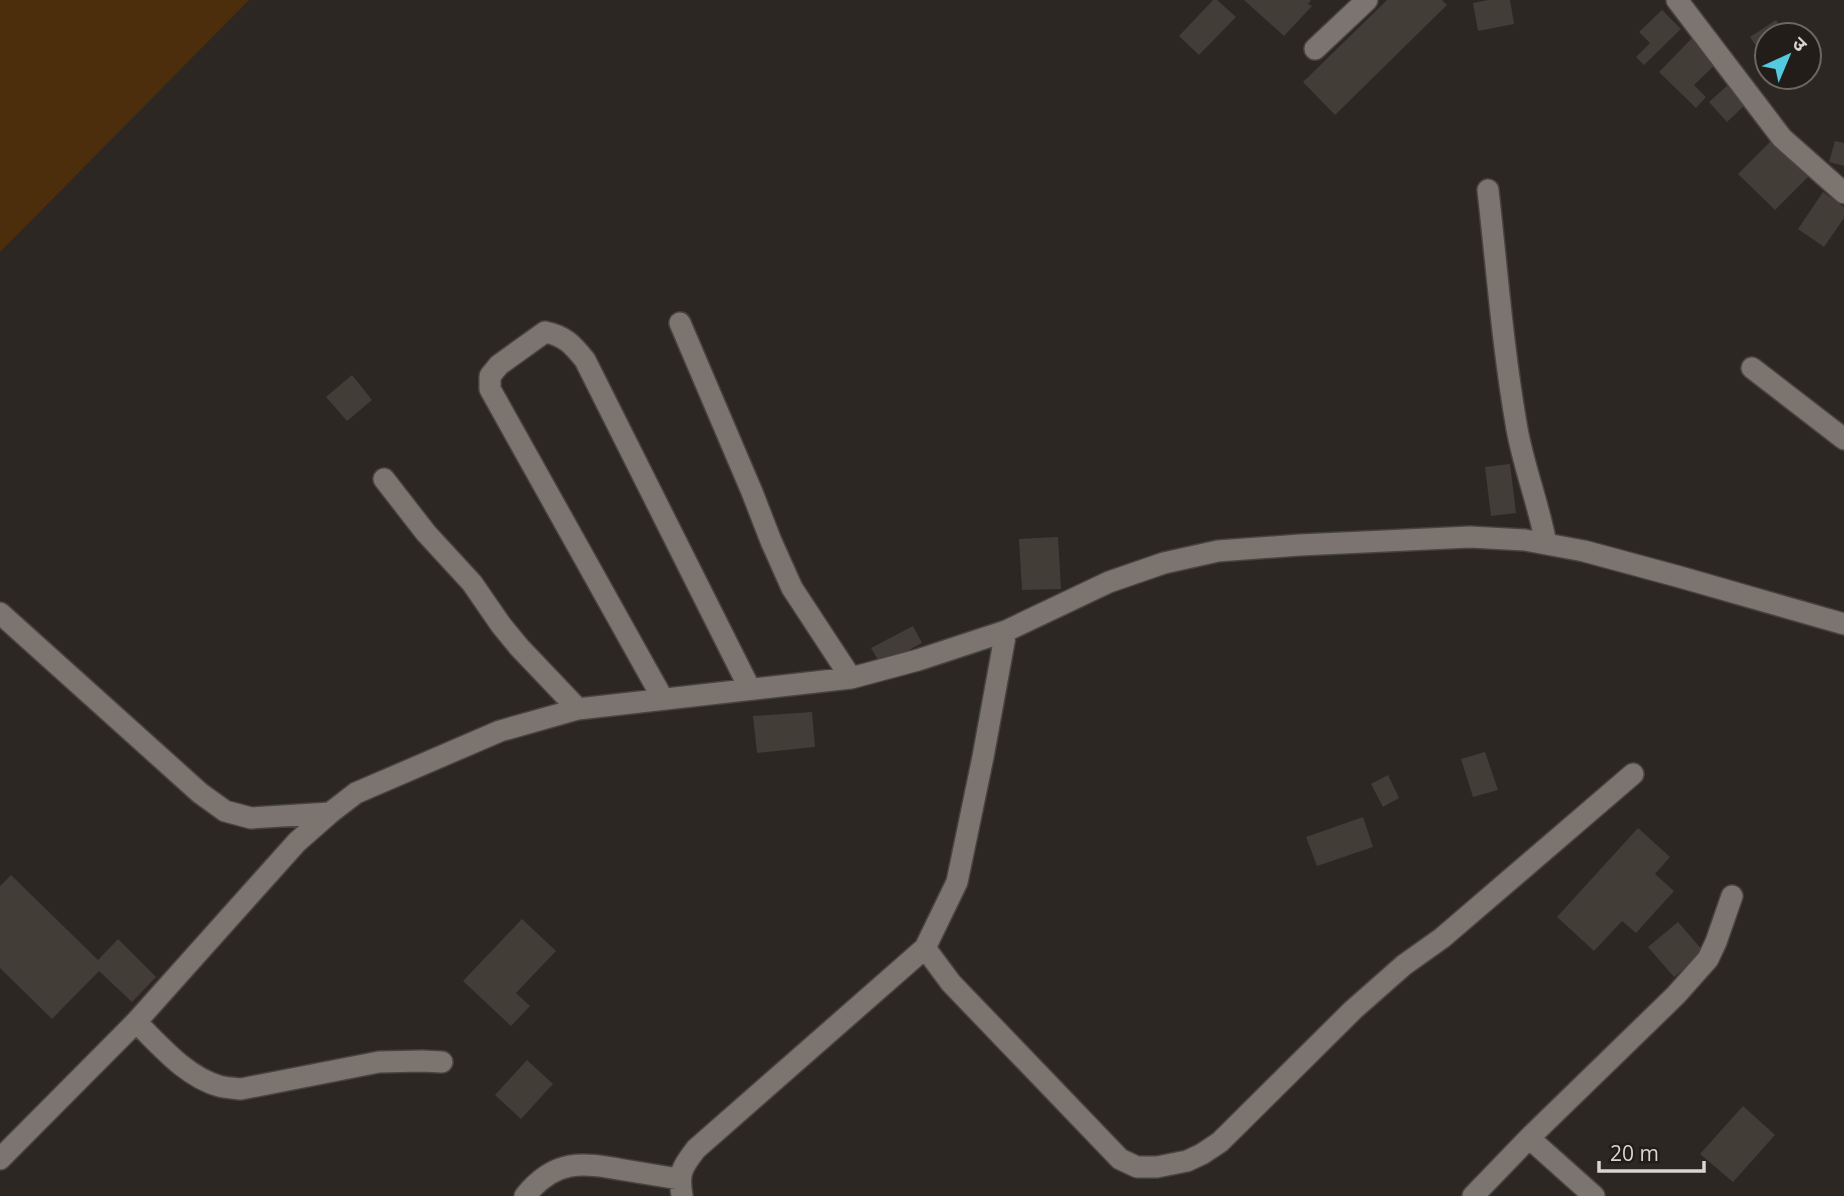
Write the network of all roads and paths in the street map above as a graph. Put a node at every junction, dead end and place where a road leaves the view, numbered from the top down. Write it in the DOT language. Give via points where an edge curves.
graph roads {
  1 [pos="1367,0"];
  2 [pos="1676,0"];
  3 [pos="1315,49"];
  4 [pos="1489,190"];
  5 [pos="1844,193"];
  6 [pos="680,324"];
  7 [pos="1752,368"];
  8 [pos="1844,439"];
  9 [pos="384,479"];
  10 [pos="1546,544"];
  11 [pos="0,612"];
  12 [pos="1844,624"];
  13 [pos="1006,631"];
  14 [pos="851,678"];
  15 [pos="750,689"];
  16 [pos="663,699"];
  17 [pos="578,709"];
  18 [pos="1633,774"];
  19 [pos="330,813"];
  20 [pos="1732,896"];
  21 [pos="925,947"];
  22 [pos="136,1022"];
  23 [pos="442,1062"];
  24 [pos="1529,1138"];
  25 [pos="0,1159"];
  26 [pos="680,1188"];
  27 [pos="524,1196"];
  28 [pos="1473,1196"];
  29 [pos="1594,1196"];
  1 -- 3 [label="street"];
  2 -- 5 [label="street" via="1782,138"];
  4 -- 10 [label="street" via="1518,433"];
  6 -- 14 [label="street" via="792,588"];
  7 -- 8 [label="street"];
  9 -- 17 [label="street" via="472,583 510,636"];
  10 -- 12 [label="street"];
  10 -- 13 [label="street" via="1470,537 1218,551 1109,582"];
  11 -- 19 [label="street" via="225,811 251,818"];
  13 -- 14 [label="street"];
  13 -- 21 [label="street" via="957,882"];
  14 -- 15 [label="street"];
  15 -- 16 [label="street"];
  15 -- 16 [label="street" via="585,360 559,335 545,332 499,365 491,376 490,389"];
  16 -- 17 [label="street"];
  17 -- 19 [label="street" via="500,731 356,793"];
  18 -- 21 [label="street" via="1353,1010 1220,1142 1187,1161 1137,1167 1120,1159 951,983"];
  19 -- 22 [label="street" via="297,842"];
  20 -- 24 [label="street" via="1708,960"];
  21 -- 26 [label="street" via="696,1149 684,1164"];
  22 -- 23 [label="street" via="188,1071 221,1087 241,1089 379,1062"];
  22 -- 25 [label="street"];
  24 -- 28 [label="street"];
  24 -- 29 [label="street"];
  26 -- 27 [label="street" via="593,1164 577,1164 553,1171"];
}
